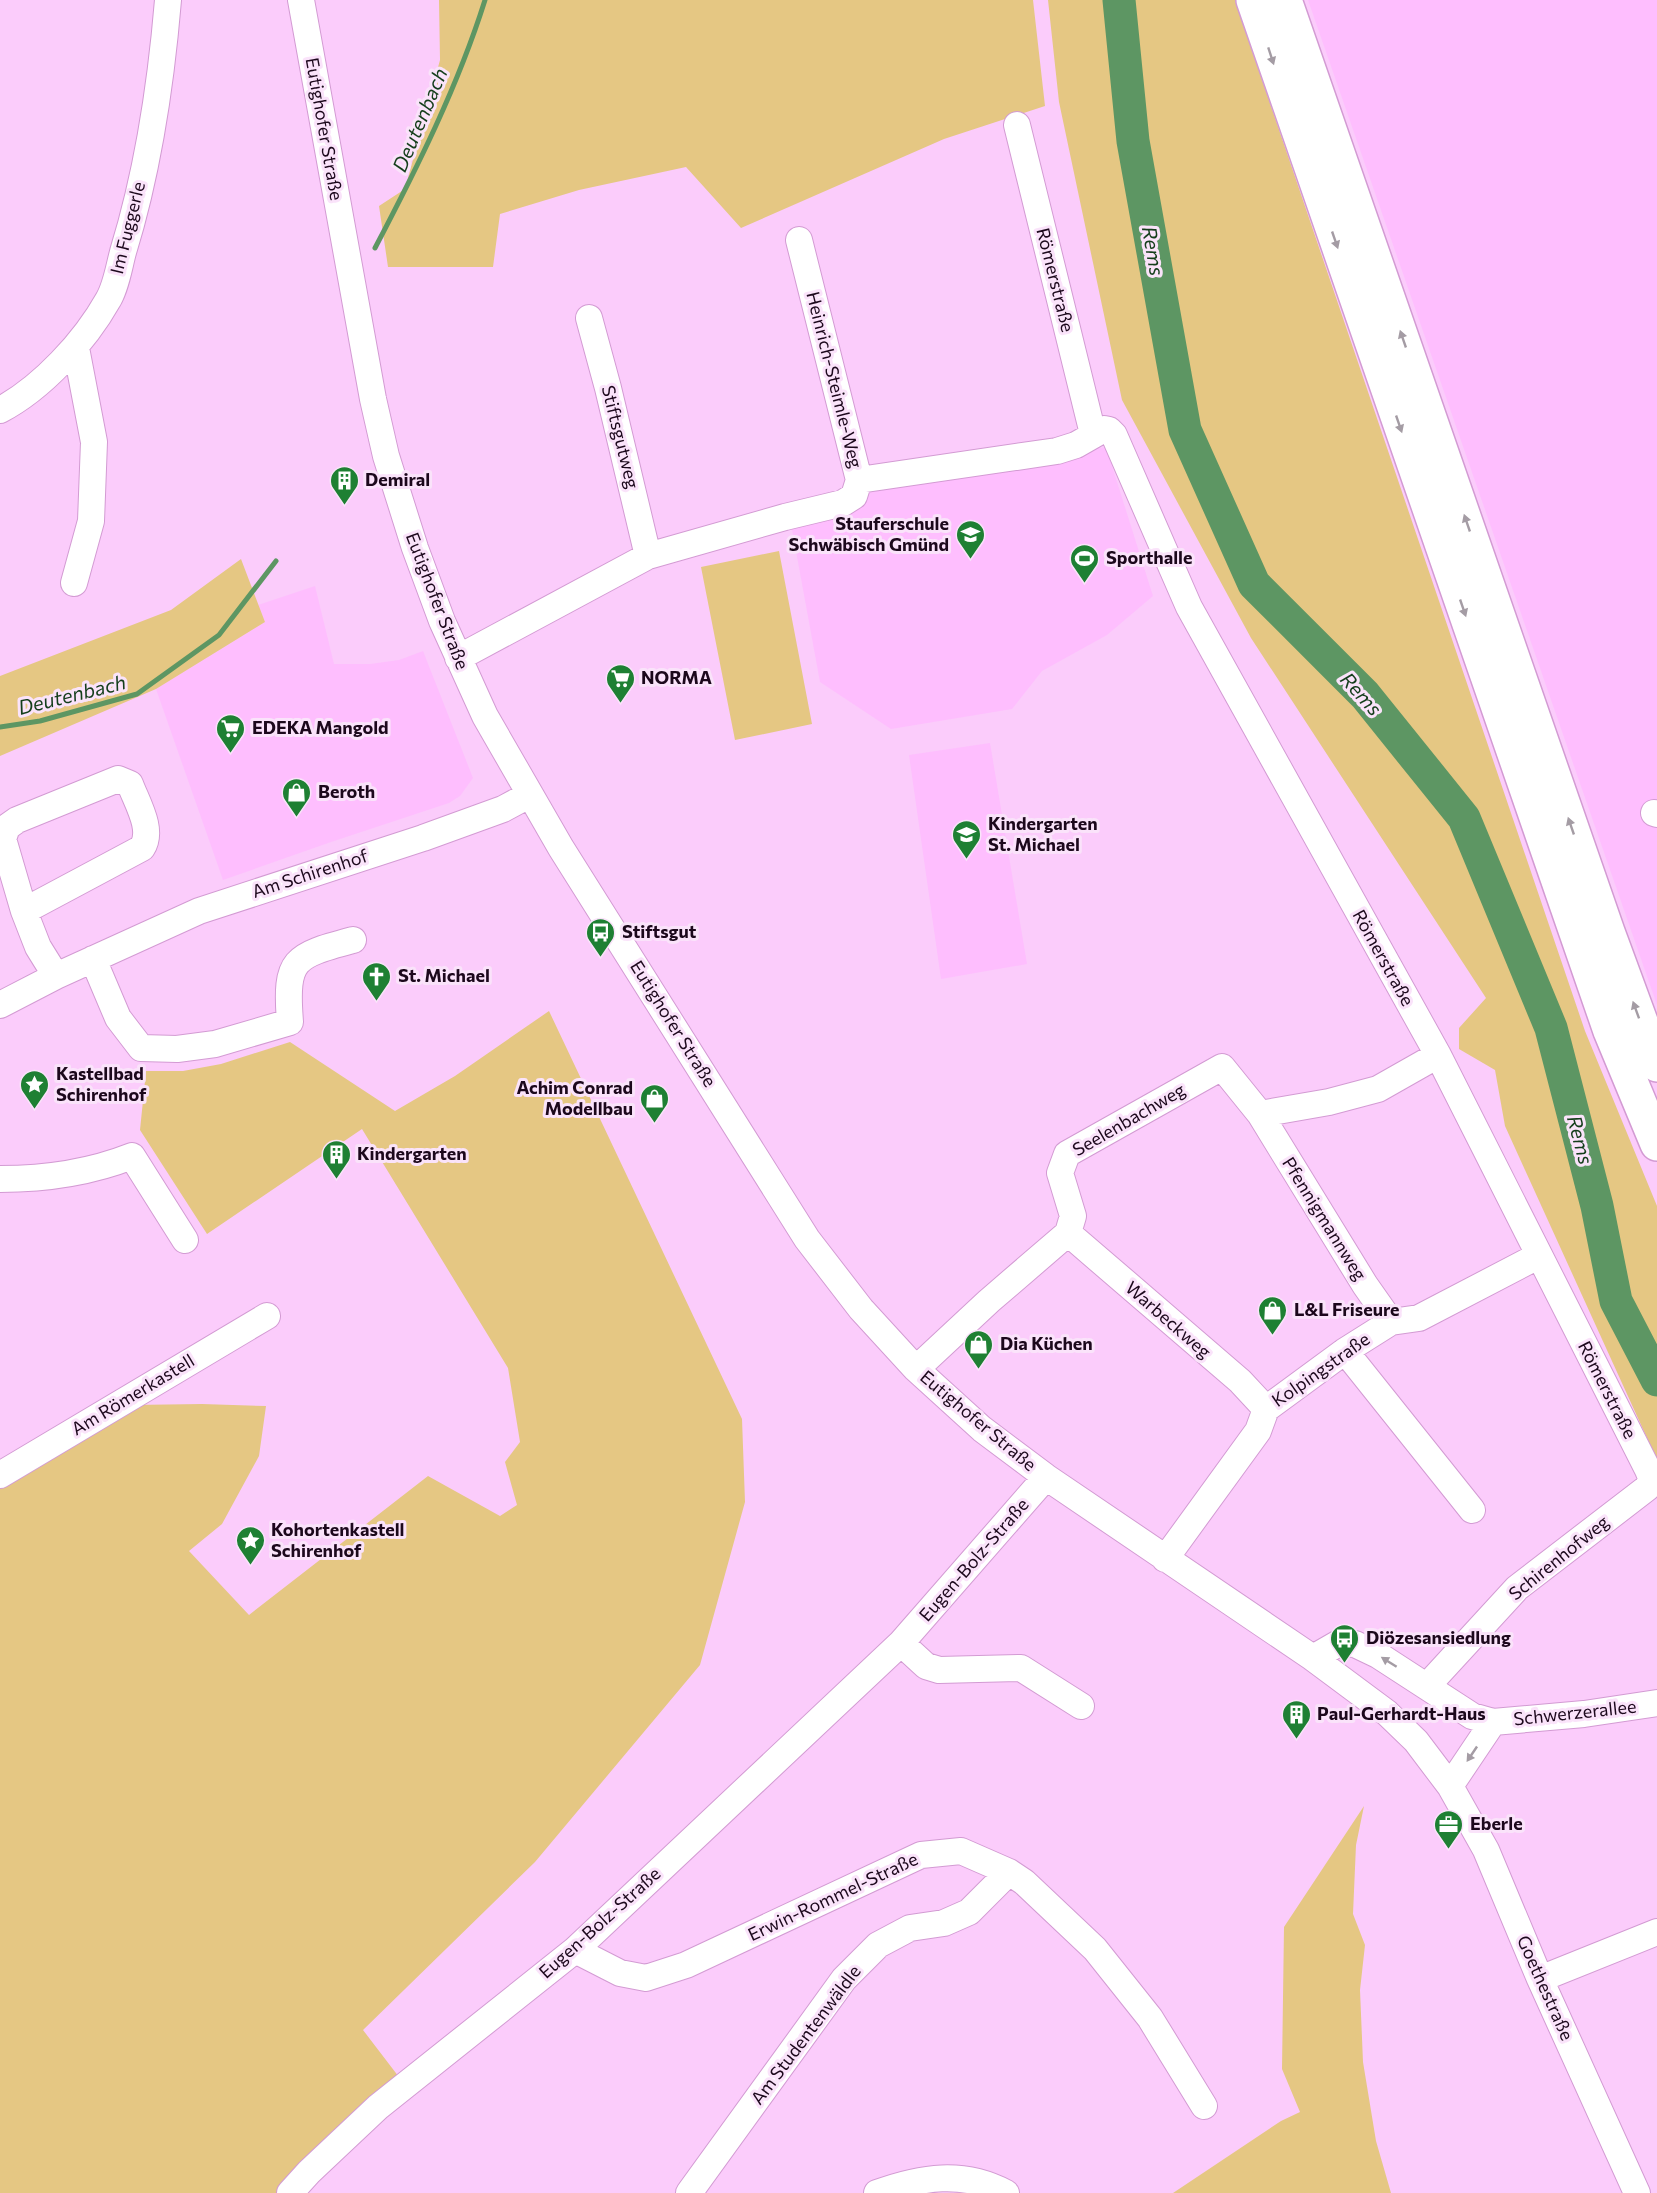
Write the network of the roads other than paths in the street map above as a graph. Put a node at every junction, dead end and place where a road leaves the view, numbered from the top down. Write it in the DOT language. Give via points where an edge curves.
graph roads {
  1 [pos="168,0"];
  2 [pos="301,0"];
  3 [pos="1253,0"];
  4 [pos="1285,0"];
  5 [pos="1017,125"];
  6 [pos="799,240"];
  7 [pos="589,318"];
  8 [pos="76,348"];
  9 [pos="0,410"];
  10 [pos="1101,432"];
  11 [pos="859,480"];
  12 [pos="648,556"];
  13 [pos="74,583"];
  14 [pos="458,658"];
  15 [pos="529,795"];
  16 [pos="24,911"];
  17 [pos="353,940"];
  18 [pos="93,959"];
  19 [pos="56,976"];
  20 [pos="1,1003"];
  21 [pos="1438,1055"];
  22 [pos="1657,1065"];
  23 [pos="1260,1114"];
  24 [pos="1657,1144"];
  25 [pos="0,1179"];
  26 [pos="1068,1233"];
  27 [pos="185,1240"];
  28 [pos="1538,1256"];
  29 [pos="267,1316"];
  30 [pos="1391,1322"];
  31 [pos="1345,1351"];
  32 [pos="916,1369"];
  33 [pos="1266,1409"];
  34 [pos="0,1475"];
  35 [pos="1046,1477"];
  36 [pos="1647,1488"];
  37 [pos="1472,1510"];
  38 [pos="1165,1559"];
  39 [pos="901,1643"];
  40 [pos="1313,1658"];
  41 [pos="1427,1686"];
  42 [pos="1657,1704"];
  43 [pos="1081,1706"];
  44 [pos="1493,1722"];
  45 [pos="1450,1786"];
  46 [pos="1009,1872"];
  47 [pos="1657,1932"];
  48 [pos="575,1950"];
  49 [pos="1540,1979"];
  50 [pos="1204,2106"];
  51 [pos="290,2193"];
  52 [pos="689,2193"];
  53 [pos="877,2193"];
  54 [pos="1006,2193"];
  55 [pos="1637,2193"];
  1 -- 8 [label="street, Im Fuggerle" via="151,135 131,226 109,299"];
  2 -- 14 [label="street, Eutighofer Straße" via="386,456 415,548"];
  3 -- 24 [label="highway, one-way" via="1610,1031"];
  22 -- 4 [label="highway, one-way"];
  5 -- 10 [label="street, Römerstraße"];
  6 -- 11 [label="street, Heinrich-Steimle-Weg"];
  7 -- 12 [label="street, Stiftsgutweg"];
  8 -- 9 [label="street, Im Fuggerle" via="48,375"];
  8 -- 13 [label="street" via="94,442 92,521"];
  10 -- 11 [label="street, Heinrich-Steimle-Weg" via="1057,452"];
  10 -- 21 [label="street, Römerstraße" via="1114,435 1189,607"];
  11 -- 12 [label="street" via="854,496 843,502"];
  12 -- 14 [label="street"];
  14 -- 15 [label="street, Eutighofer Straße"];
  15 -- 18 [label="street, Am Schirenhof" via="503,809 433,834 200,911"];
  15 -- 32 [label="street, Eutighofer Straße" via="807,1239 861,1309"];
  16 -- 16 [label="street" via="3,839 7,827 36,811 118,779 130,784 147,832 141,848"];
  16 -- 19 [label="street"];
  17 -- 18 [label="street" via="314,950 298,960 290,973 287,992 290,1022 215,1044 177,1049 141,1048 118,1018"];
  18 -- 19 [label="street, Am Schirenhof"];
  19 -- 20 [label="street, Am Schirenhof"];
  21 -- 23 [label="street" via="1378,1089"];
  21 -- 28 [label="street, Römerstraße"];
  23 -- 26 [label="street, Seelenbachweg" via="1222,1067 1067,1155 1060,1173 1073,1216"];
  23 -- 30 [label="street, Pfennigmannweg"];
  25 -- 27 [label="street" via="55,1177 132,1156"];
  26 -- 32 [label="street"];
  26 -- 33 [label="street, Warbeckweg"];
  28 -- 30 [label="street, Kolpingstraße" via="1419,1318"];
  28 -- 36 [label="street, Römerstraße" via="1648,1470 1652,1480"];
  29 -- 34 [label="street, Am Römerkastell"];
  30 -- 31 [label="street, Kolpingstraße"];
  31 -- 33 [label="street, Kolpingstraße"];
  31 -- 37 [label="street"];
  32 -- 35 [label="street, Eutighofer Straße" via="982,1429"];
  33 -- 38 [label="street, Kolpingstraße" via="1258,1431"];
  35 -- 38 [label="street, Eutighofer Straße"];
  35 -- 39 [label="street, Eugen-Bolz-Straße"];
  36 -- 41 [label="street, Schirenhofweg" via="1517,1588"];
  38 -- 40 [label="street, Eutighofer Straße"];
  39 -- 43 [label="street" via="926,1666 939,1670 1022,1668"];
  39 -- 48 [label="street, Eugen-Bolz-Straße"];
  41 -- 40 [label="street, Schwerzerallee, one-way" via="1355,1644 1339,1643"];
  40 -- 45 [label="street, Eutighofer Straße" via="1387,1713 1416,1741"];
  41 -- 44 [label="street, Schwerzerallee" via="1473,1716"];
  42 -- 44 [label="street, Schwerzerallee"];
  44 -- 45 [label="street, Schwerzerallee, one-way"];
  45 -- 49 [label="street, Goethestraße" via="1486,1850"];
  46 -- 48 [label="street, Erwin-Rommel-Straße" via="961,1851 921,1855 686,1965 646,1977 620,1973"];
  46 -- 50 [label="street, Erwin-Rommel-Straße" via="1095,1949 1149,2018"];
  46 -- 52 [label="street, Am Studentenwäldle" via="969,1912 944,1923 910,1928 878,1945 844,1979"];
  47 -- 49 [label="street"];
  48 -- 51 [label="street, Eugen-Bolz-Straße" via="378,2107"];
  49 -- 55 [label="street, Goethestraße"];
  53 -- 54 [label="street" via="903,2183 961,2177"];
}
